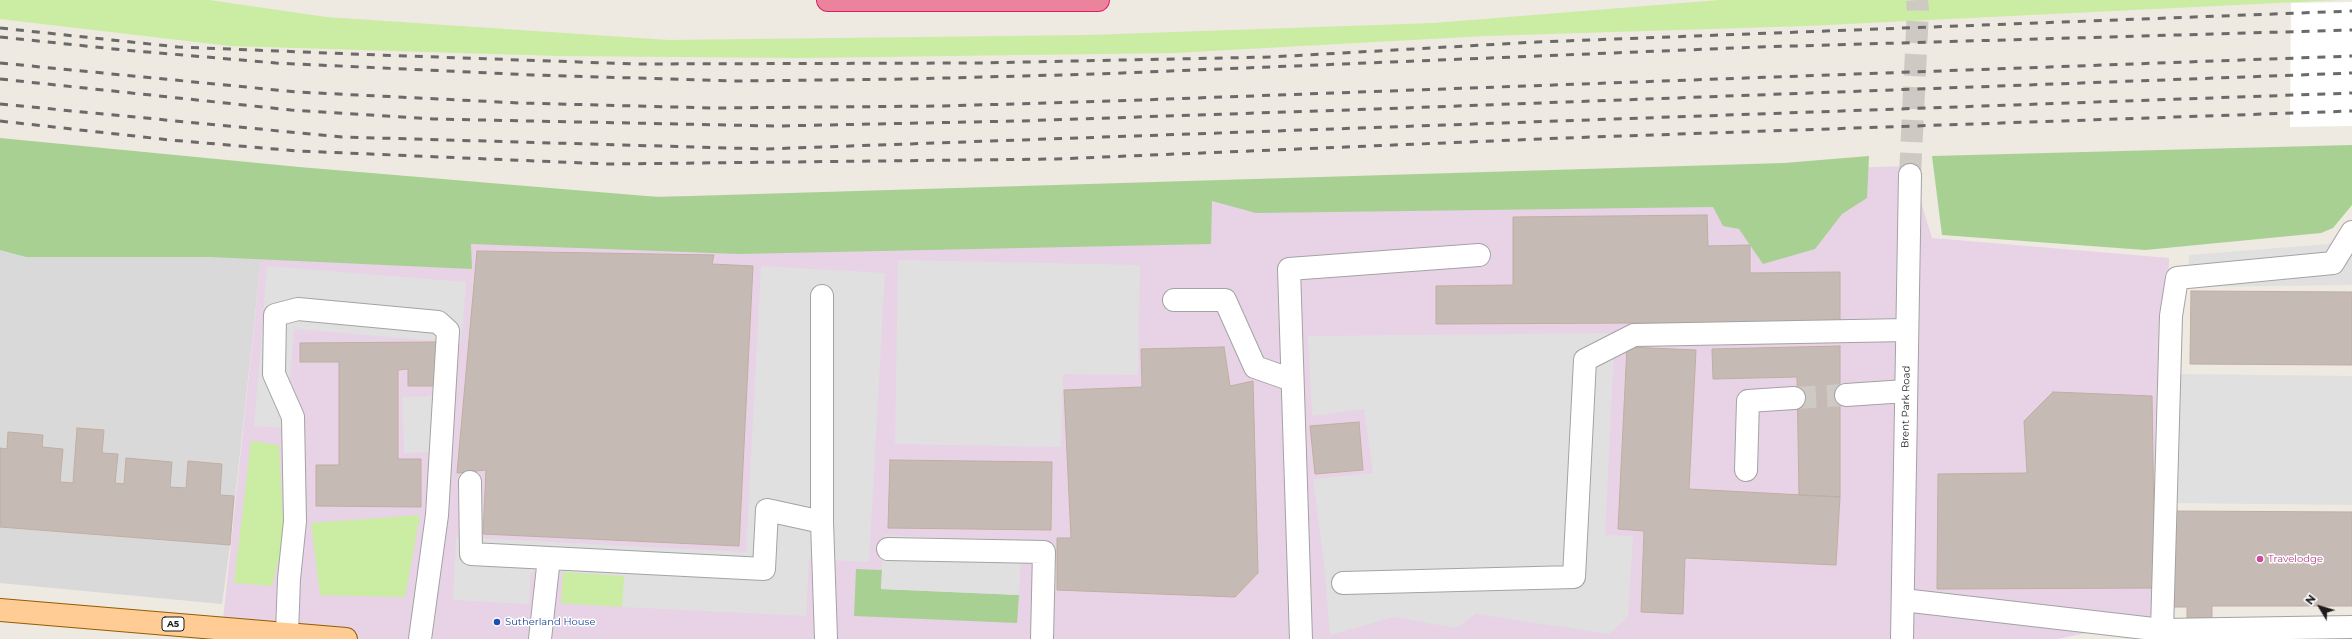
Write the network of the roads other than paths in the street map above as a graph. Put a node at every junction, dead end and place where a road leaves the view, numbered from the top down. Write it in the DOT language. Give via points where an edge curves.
graph roads {
  1 [pos="828,0"];
  2 [pos="1098,0"];
  3 [pos="1910,175"];
  4 [pos="2352,232"];
  5 [pos="1479,255"];
  6 [pos="822,296"];
  7 [pos="1174,300"];
  8 [pos="1907,330"];
  9 [pos="1292,380"];
  10 [pos="1906,391"];
  11 [pos="1846,395"];
  12 [pos="1794,398"];
  13 [pos="1746,470"];
  14 [pos="470,482"];
  15 [pos="822,522"];
  16 [pos="888,549"];
  17 [pos="549,558"];
  18 [pos="1343,584"];
  19 [pos="1903,600"];
  20 [pos="0,610"];
  21 [pos="2352,627"];
  22 [pos="287,633"];
  23 [pos="2162,634"];
  24 [pos="346,639"];
  25 [pos="420,639"];
  26 [pos="540,639"];
  27 [pos="826,639"];
  28 [pos="1042,639"];
  29 [pos="1301,639"];
  30 [pos="1902,639"];
  1 -- 2 [label="highway"];
  3 -- 8 [label="street, Brent Park Road"];
  4 -- 23 [label="street" via="2333,263 2177,278 2171,316"];
  5 -- 9 [label="street" via="1289,269"];
  6 -- 15 [label="street"];
  7 -- 9 [label="street" via="1225,300 1255,367"];
  8 -- 10 [label="street, Brent Park Road"];
  8 -- 18 [label="street" via="1634,335 1585,360 1574,578"];
  9 -- 29 [label="street"];
  10 -- 11 [label="street"];
  10 -- 19 [label="street, Brent Park Road"];
  12 -- 13 [label="street" via="1748,401"];
  14 -- 17 [label="street" via="472,554"];
  15 -- 17 [label="street" via="767,510 764,569"];
  15 -- 27 [label="street"];
  16 -- 28 [label="street" via="1044,552"];
  17 -- 26 [label="street"];
  19 -- 23 [label="street"];
  19 -- 30 [label="street, Brent Park Road"];
  20 -- 22 [label="main road, A5"];
  21 -- 23 [label="street"];
  22 -- 24 [label="main road, A5"];
  22 -- 25 [label="street" via="295,520 293,417 274,374 275,315 298,309 438,322 448,330 437,515"];
}
